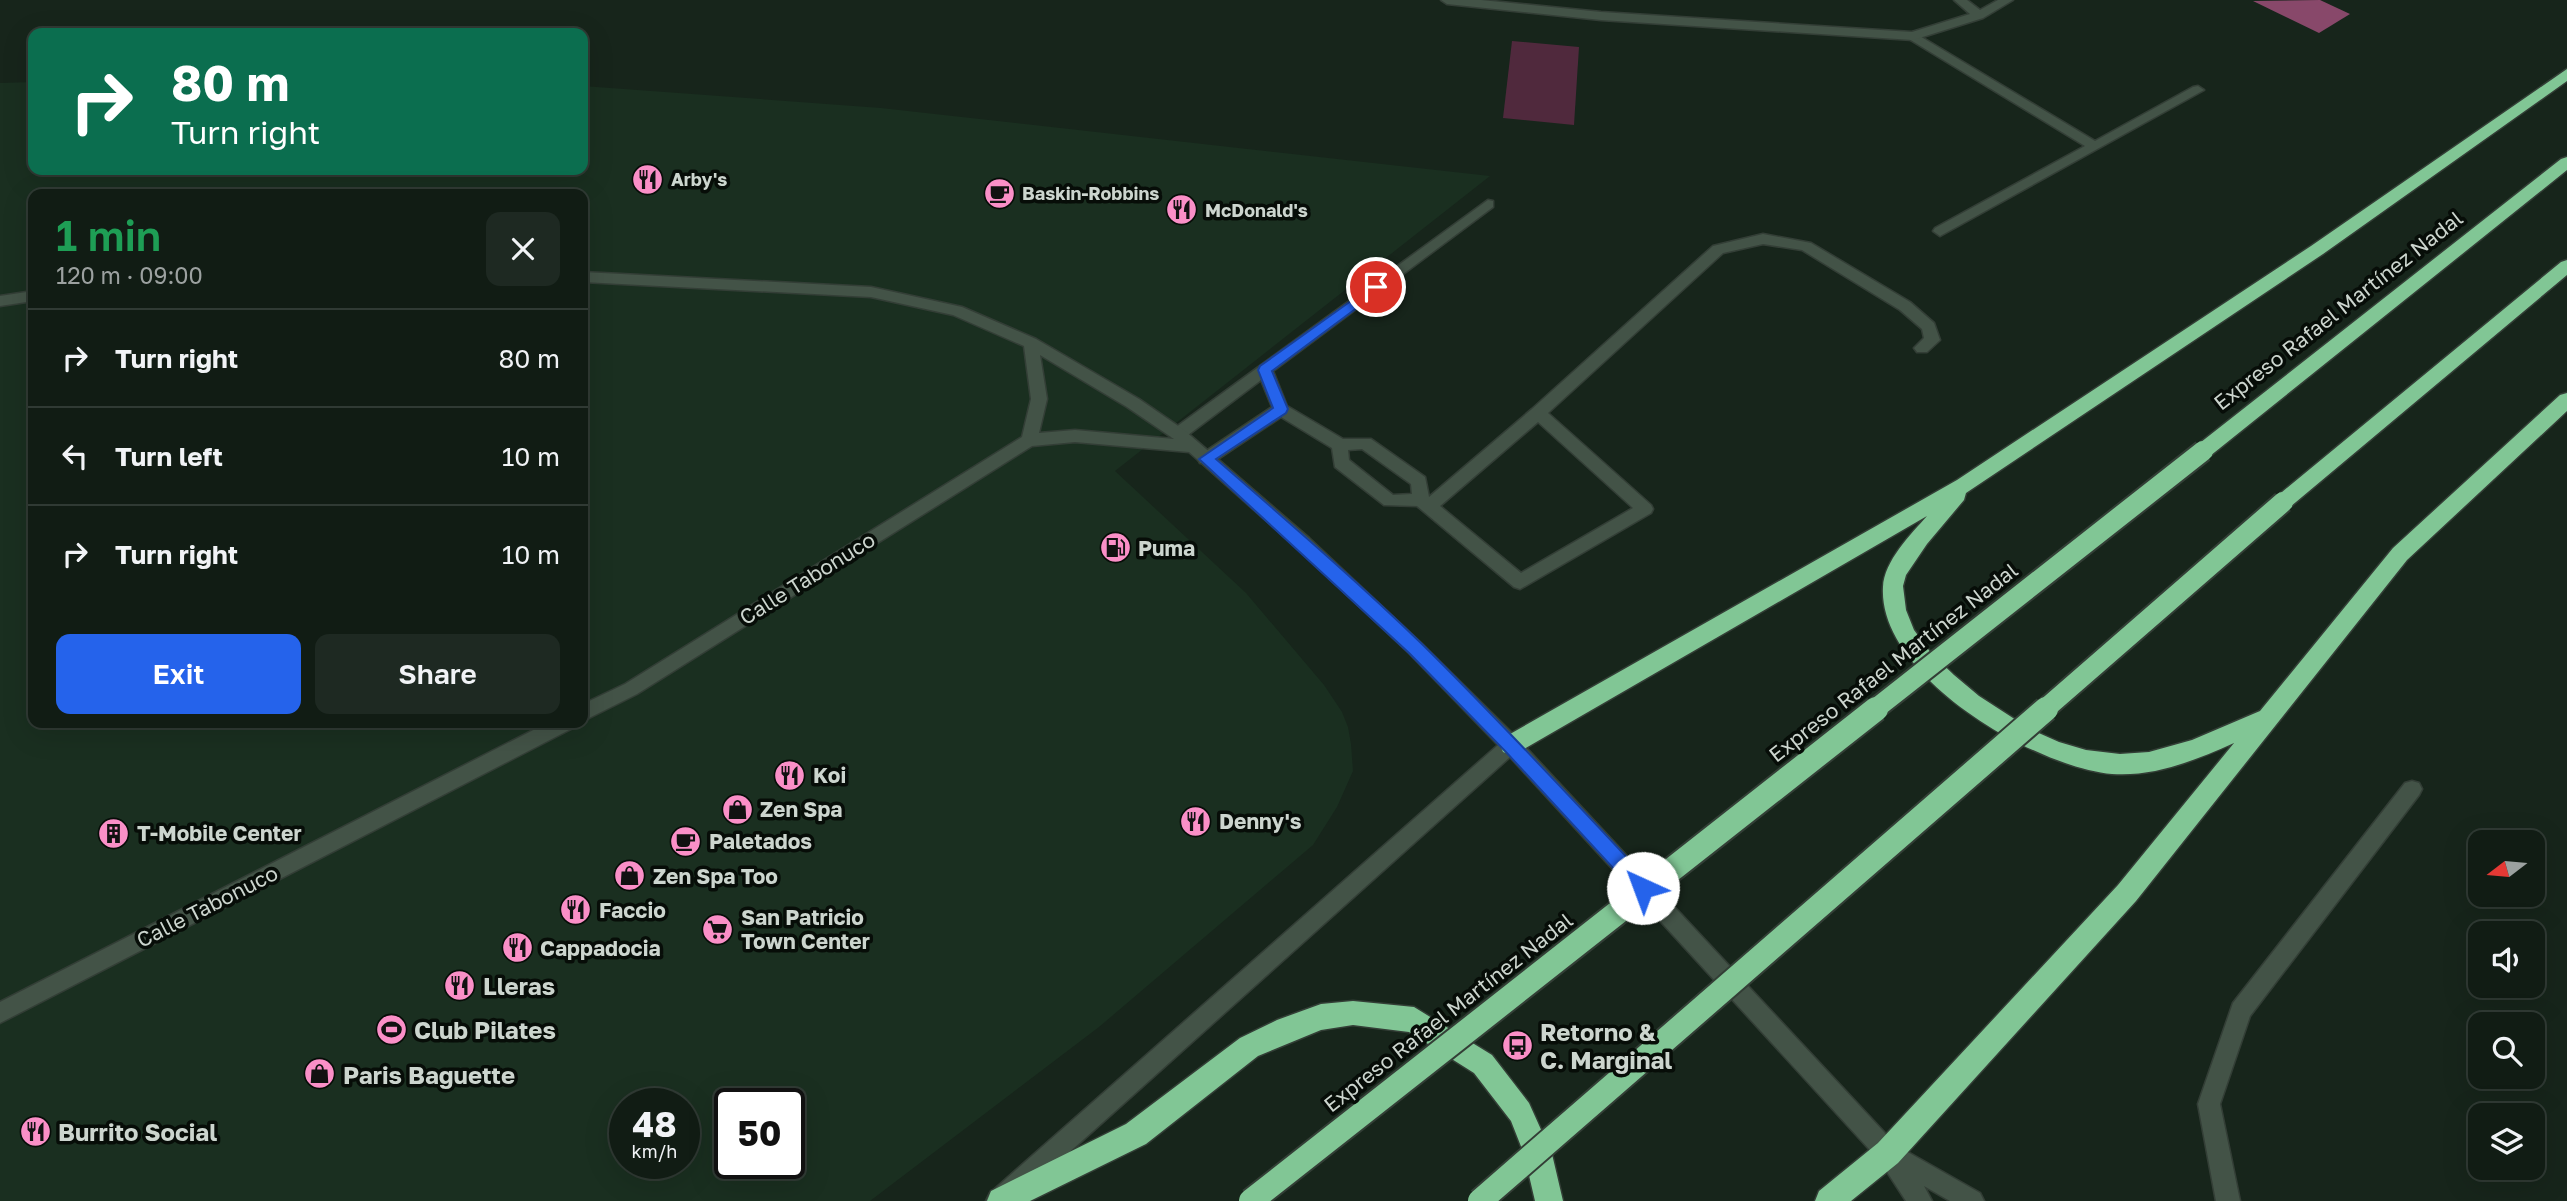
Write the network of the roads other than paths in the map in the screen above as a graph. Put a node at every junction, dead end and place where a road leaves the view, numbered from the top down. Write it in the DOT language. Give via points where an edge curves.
graph roads {
  1 [pos="1447,0"];
  2 [pos="1603,0"];
  3 [pos="1960,0"];
  4 [pos="2007,0"];
  5 [pos="1979,15"];
  6 [pos="1601,16"];
  7 [pos="1913,36"];
  8 [pos="2567,74"];
  9 [pos="2198,89"];
  10 [pos="2095,147"];
  11 [pos="2567,162"];
  12 [pos="1488,204"];
  13 [pos="1940,231"];
  14 [pos="2567,266"];
  15 [pos="588,277"];
  16 [pos="28,297"];
  17 [pos="0,301"];
  18 [pos="1031,343"];
  19 [pos="1922,348"];
  20 [pos="1265,370"];
  21 [pos="2567,400"];
  22 [pos="1281,409"];
  23 [pos="1538,413"];
  24 [pos="1178,434"];
  25 [pos="1029,440"];
  26 [pos="1340,445"];
  27 [pos="1200,453"];
  28 [pos="1964,485"];
  29 [pos="1425,503"];
  30 [pos="588,710"];
  31 [pos="2269,716"];
  32 [pos="554,728"];
  33 [pos="1511,746"];
  34 [pos="2412,789"];
  35 [pos="0,1013"];
  36 [pos="1888,1153"];
  37 [pos="1000,1201"];
  38 [pos="1251,1201"];
  39 [pos="1480,1201"];
  40 [pos="1549,1201"];
  41 [pos="1829,1201"];
  42 [pos="1920,1201"];
  43 [pos="1972,1201"];
  44 [pos="2228,1201"];
  1 -- 6 [label="street"];
  2 -- 6 [label="street"];
  3 -- 5 [label="street"];
  4 -- 5 [label="street"];
  5 -- 7 [label="street"];
  6 -- 7 [label="street"];
  7 -- 10 [label="street"];
  8 -- 28 [label="highway" via="2317,250"];
  9 -- 10 [label="street"];
  10 -- 13 [label="street"];
  11 -- 38 [label="highway, Expreso Rafael Martínez Nadal, bridge"];
  12 -- 20 [label="street"];
  14 -- 39 [label="highway, bridge" via="2283,502"];
  15 -- 18 [label="street" via="871,292 957,311"];
  16 -- 17 [label="street"];
  18 -- 24 [label="street"];
  18 -- 25 [label="street" via="1039,399"];
  19 -- 23 [label="street" via="1933,340 1929,327 1906,306 1806,246 1763,239 1718,249"];
  20 -- 22 [label="street"];
  20 -- 24 [label="street"];
  21 -- 31 [label="highway" via="2400,554"];
  22 -- 26 [label="street"];
  22 -- 27 [label="street"];
  23 -- 29 [label="street"];
  23 -- 29 [label="street" via="1645,509 1520,582"];
  24 -- 27 [label="street"];
  25 -- 27 [label="street, Calle Tabonuco" via="1075,436"];
  25 -- 30 [label="street, Calle Tabonuco" via="631,689"];
  26 -- 29 [label="street" via="1365,443 1419,481"];
  26 -- 29 [label="street" via="1341,463 1391,501"];
  27 -- 33 [label="street" via="1415,648"];
  28 -- 31 [label="highway" via="1899,567 1893,587 1896,616 1915,648 1949,685 1993,719 2044,746 2084,759 2129,764 2167,760"];
  28 -- 33 [label="highway"];
  31 -- 36 [label="highway" via="2127,893"];
  32 -- 35 [label="street, Calle Tabonuco"];
  33 -- 36 [label="street"];
  33 -- 37 [label="street"];
  34 -- 44 [label="street" via="2241,1010 2210,1104"];
  36 -- 41 [label="highway"];
  36 -- 42 [label="street"];
  36 -- 43 [label="street"];
  37 -- 40 [label="highway" via="1136,1134 1248,1046 1321,1017 1353,1013 1414,1020 1483,1064 1520,1112 1538,1154"];
}
